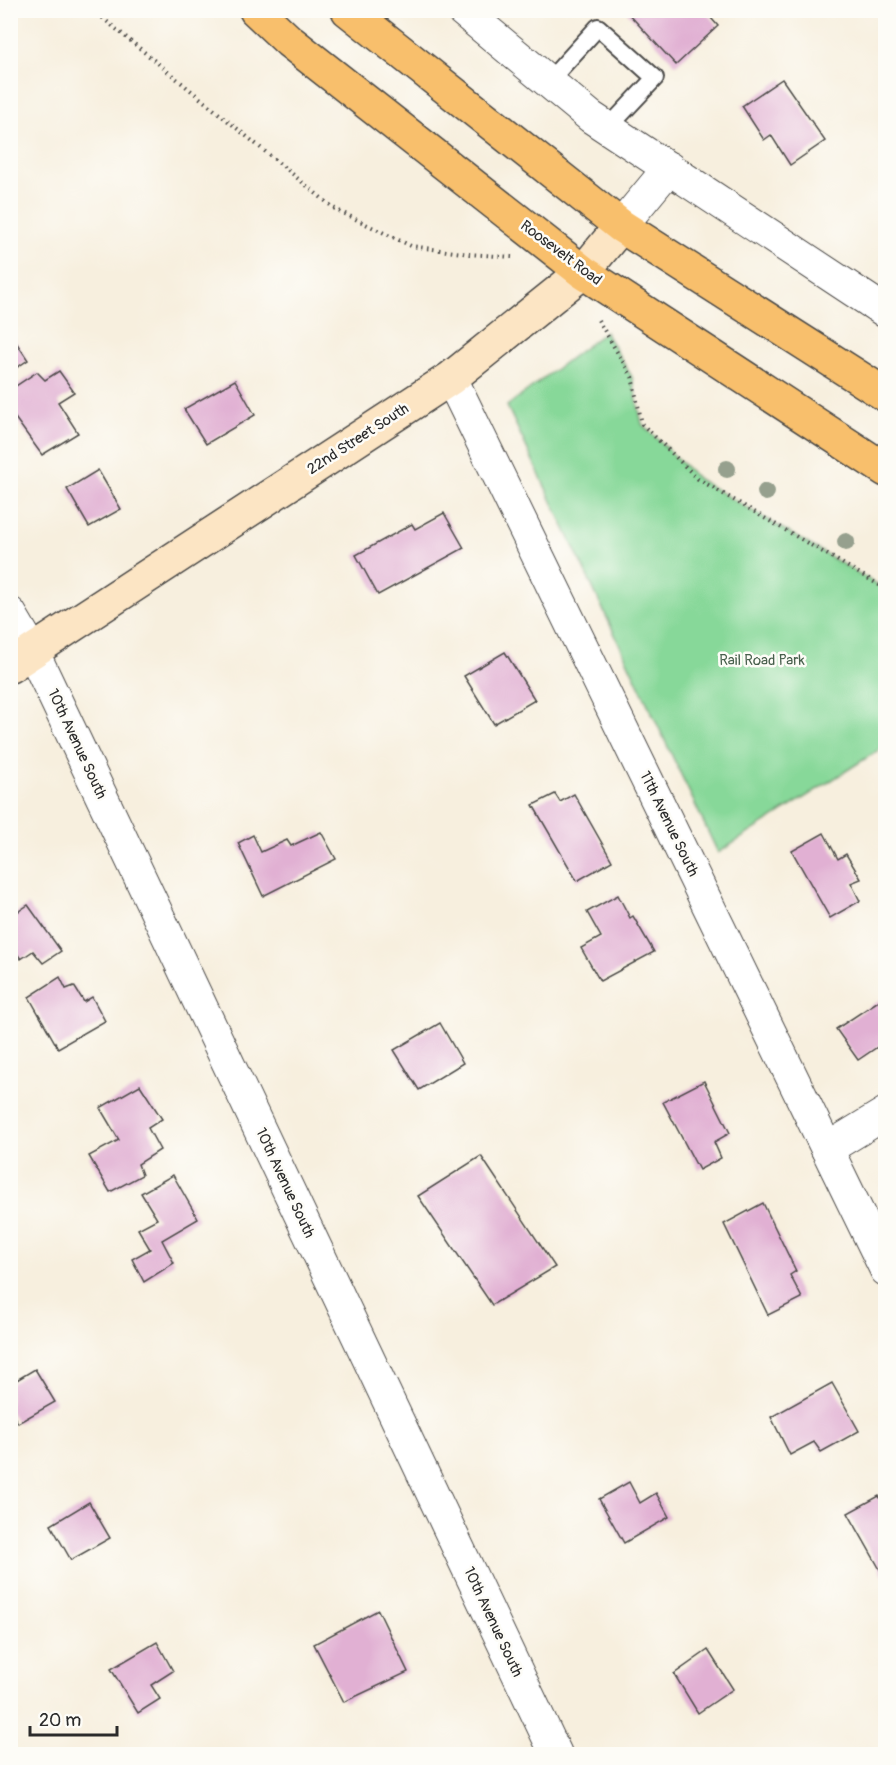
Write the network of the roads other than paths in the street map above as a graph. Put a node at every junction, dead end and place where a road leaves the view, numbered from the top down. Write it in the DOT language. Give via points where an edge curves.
graph roads {
  1 [pos="256,10"];
  2 [pos="348,10"];
  3 [pos="462,10"];
  4 [pos="548,82"];
  5 [pos="608,128"];
  6 [pos="669,168"];
  7 [pos="621,225"];
  8 [pos="573,279"];
  9 [pos="885,312"];
  10 [pos="451,378"];
  11 [pos="885,395"];
  12 [pos="885,470"];
  13 [pos="10,613"];
  14 [pos="22,659"];
  15 [pos="885,1113"];
  16 [pos="827,1149"];
  17 [pos="885,1270"];
  18 [pos="556,1755"];
  1 -- 8 [label="main road, Roosevelt Road"];
  2 -- 7 [label="main road"];
  3 -- 4 [label="street"];
  4 -- 5 [label="street"];
  4 -- 5 [label="lane" via="598,27 655,78"];
  5 -- 6 [label="street"];
  6 -- 7 [label="street, 22nd Street South"];
  6 -- 9 [label="street"];
  7 -- 8 [label="street, 22nd Street South"];
  7 -- 11 [label="main road"];
  8 -- 10 [label="street, 22nd Street South"];
  8 -- 12 [label="main road, Roosevelt Road"];
  10 -- 14 [label="street, 22nd Street South"];
  10 -- 16 [label="street, 11th Avenue South"];
  13 -- 14 [label="street, 10th Avenue South"];
  14 -- 18 [label="street, 10th Avenue South"];
  15 -- 16 [label="street"];
  16 -- 17 [label="street, 11th Avenue South"];
}
